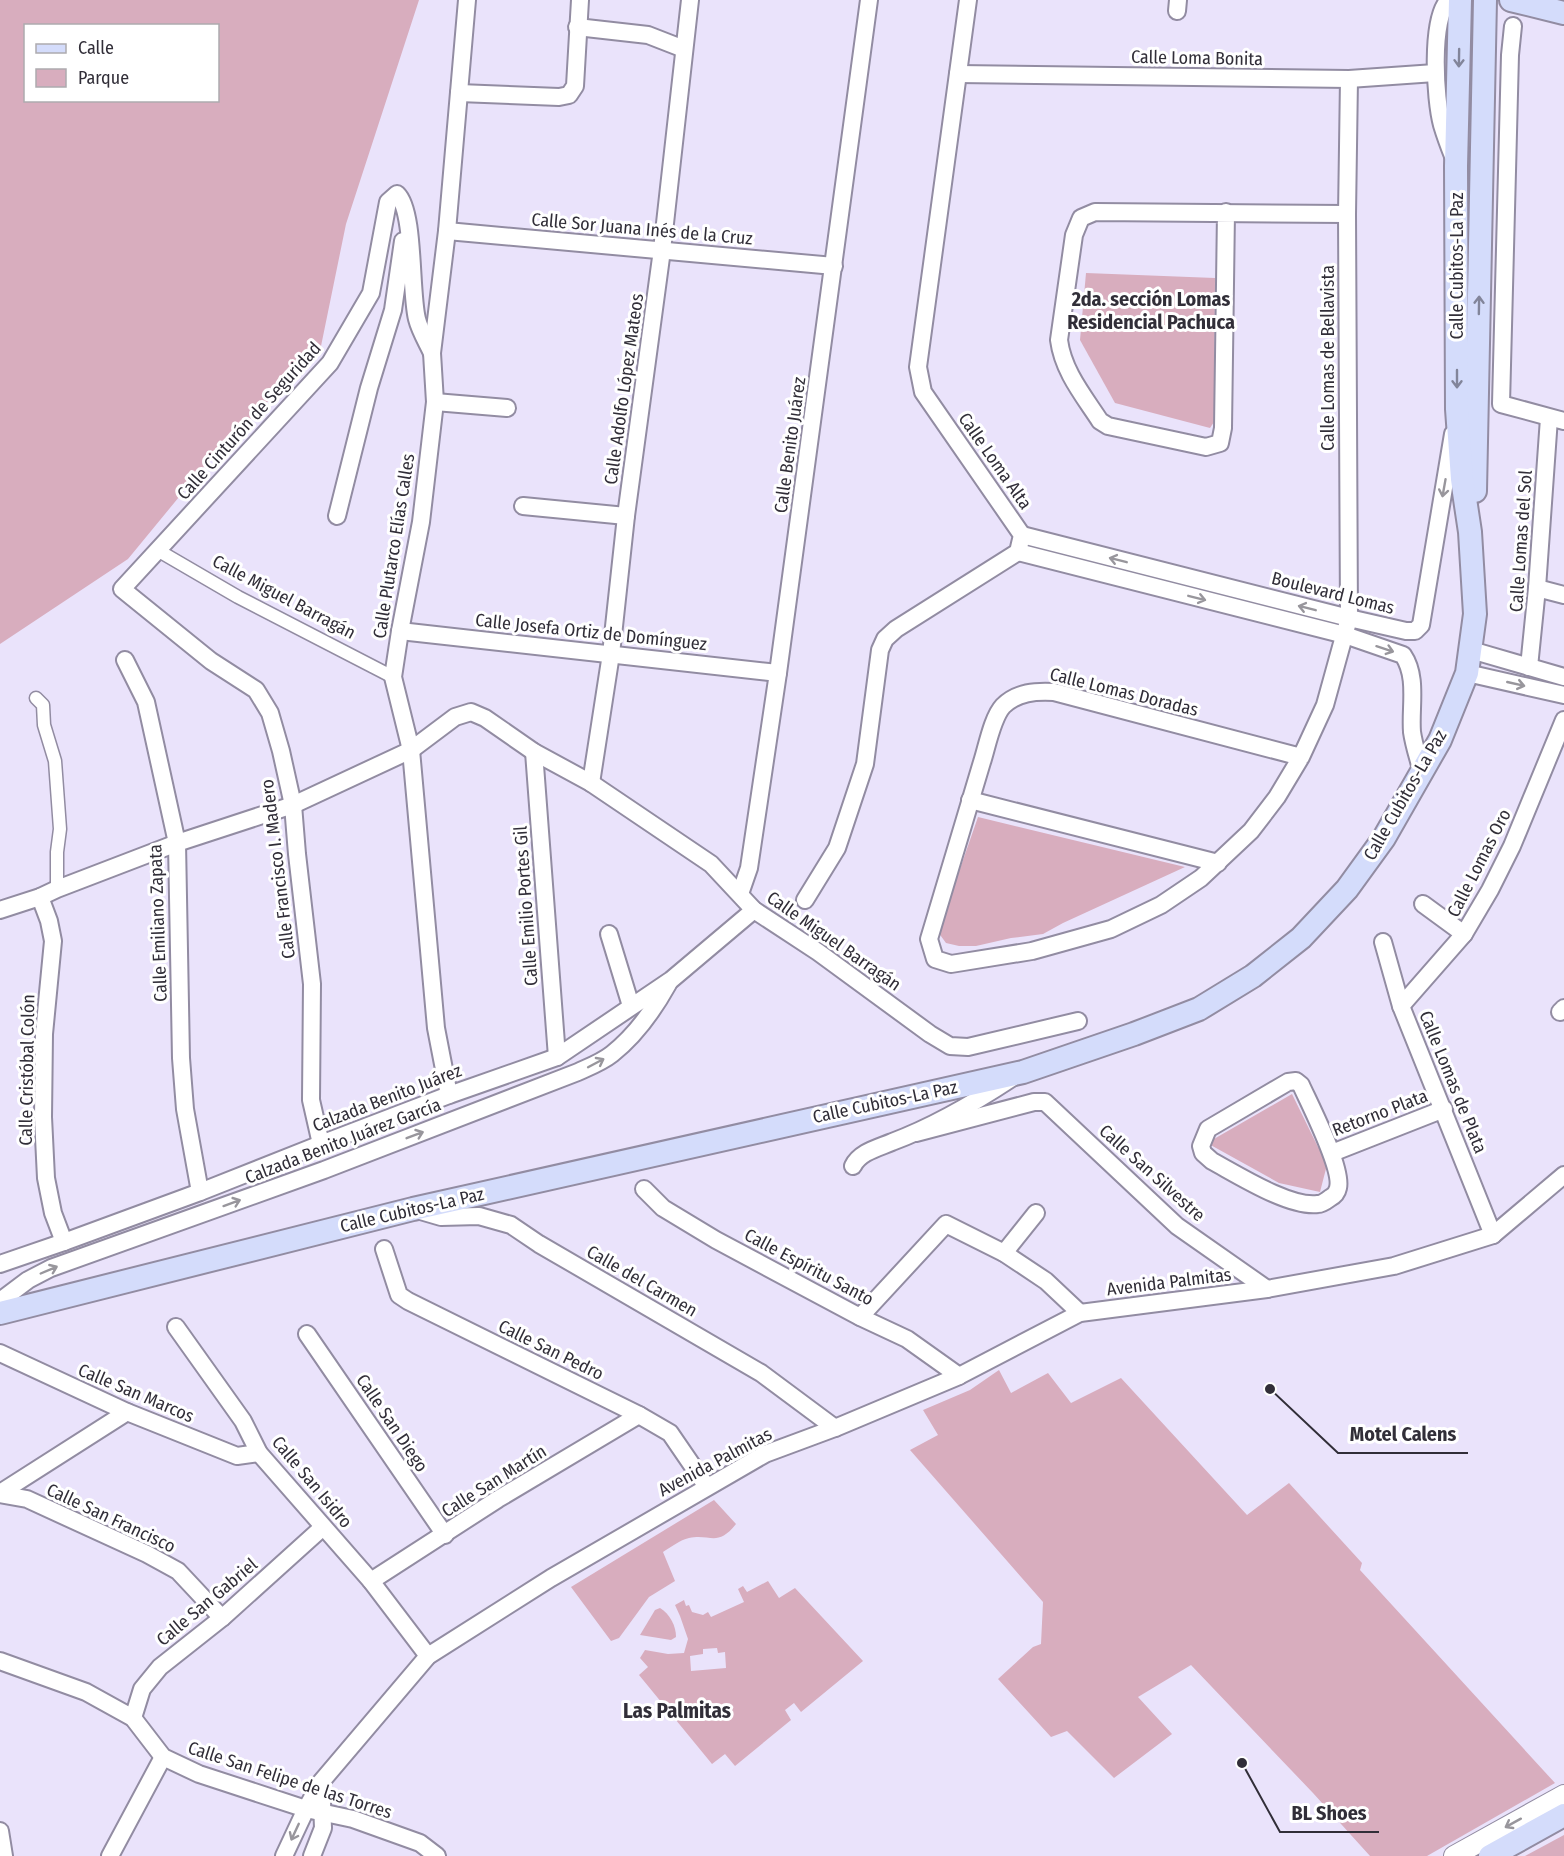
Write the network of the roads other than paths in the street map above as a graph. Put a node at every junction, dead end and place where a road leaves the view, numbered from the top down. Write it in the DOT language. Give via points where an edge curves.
graph roads {
  1 [pos="467,0"];
  2 [pos="580,0"];
  3 [pos="690,0"];
  4 [pos="869,0"];
  5 [pos="968,0"];
  6 [pos="1449,0"];
  7 [pos="1460,0"];
  8 [pos="1485,0"];
  9 [pos="1511,0"];
  10 [pos="1564,13"];
  11 [pos="1513,26"];
  12 [pos="578,27"];
  13 [pos="684,49"];
  14 [pos="1435,73"];
  15 [pos="958,74"];
  16 [pos="1349,79"];
  17 [pos="459,93"];
  18 [pos="1456,166"];
  19 [pos="1226,212"];
  20 [pos="1347,214"];
  21 [pos="407,217"];
  22 [pos="447,231"];
  23 [pos="662,250"];
  24 [pos="834,266"];
  25 [pos="432,353"];
  26 [pos="435,402"];
  27 [pos="507,408"];
  28 [pos="1457,409"];
  29 [pos="1557,419"];
  30 [pos="523,506"];
  31 [pos="337,516"];
  32 [pos="626,516"];
  33 [pos="1470,531"];
  34 [pos="1022,535"];
  35 [pos="159,551"];
  36 [pos="1018,552"];
  37 [pos="1537,588"];
  38 [pos="122,589"];
  39 [pos="1564,595"];
  40 [pos="1348,618"];
  41 [pos="400,631"];
  42 [pos="1345,635"];
  43 [pos="611,654"];
  44 [pos="124,660"];
  45 [pos="1469,662"];
  46 [pos="1529,668"];
  47 [pos="778,673"];
  48 [pos="393,677"];
  49 [pos="1564,677"];
  50 [pos="1564,695"];
  51 [pos="36,698"];
  52 [pos="1564,720"];
  53 [pos="411,750"];
  54 [pos="534,752"];
  55 [pos="1301,757"];
  56 [pos="1422,773"];
  57 [pos="591,783"];
  58 [pos="970,800"];
  59 [pos="293,805"];
  60 [pos="177,843"];
  61 [pos="1218,863"];
  62 [pos="57,889"];
  63 [pos="740,894"];
  64 [pos="40,897"];
  65 [pos="806,900"];
  66 [pos="1423,904"];
  67 [pos="0,910"];
  68 [pos="754,910"];
  69 [pos="609,934"];
  70 [pos="1464,934"];
  71 [pos="1383,942"];
  72 [pos="670,980"];
  73 [pos="631,1006"];
  74 [pos="1401,1006"];
  75 [pos="1078,1021"];
  76 [pos="557,1057"];
  77 [pos="1023,1071"];
  78 [pos="449,1095"];
  79 [pos="1444,1109"];
  80 [pos="916,1133"];
  81 [pos="321,1144"];
  82 [pos="1332,1153"];
  83 [pos="853,1166"];
  84 [pos="1564,1175"];
  85 [pos="644,1189"];
  86 [pos="200,1192"];
  87 [pos="413,1209"];
  88 [pos="1036,1213"];
  89 [pos="1494,1235"];
  90 [pos="64,1242"];
  91 [pos="384,1249"];
  92 [pos="1004,1253"];
  93 [pos="0,1264"];
  94 [pos="1268,1288"];
  95 [pos="0,1301"];
  96 [pos="0,1312"];
  97 [pos="1080,1313"];
  98 [pos="860,1317"];
  99 [pos="176,1326"];
  100 [pos="307,1334"];
  101 [pos="0,1353"];
  102 [pos="959,1376"];
  103 [pos="127,1412"];
  104 [pos="639,1415"];
  105 [pos="835,1428"];
  106 [pos="259,1453"];
  107 [pos="706,1486"];
  108 [pos="0,1494"];
  109 [pos="323,1527"];
  110 [pos="445,1535"];
  111 [pos="371,1581"];
  112 [pos="222,1617"];
  113 [pos="428,1656"];
  114 [pos="0,1661"];
  115 [pos="134,1718"];
  116 [pos="163,1757"];
  117 [pos="321,1782"];
  118 [pos="1564,1795"];
  119 [pos="306,1809"];
  120 [pos="323,1813"];
  121 [pos="1564,1815"];
  122 [pos="0,1832"];
  123 [pos="4,1856"];
  124 [pos="110,1856"];
  125 [pos="284,1856"];
  126 [pos="312,1856"];
  127 [pos="437,1856"];
  128 [pos="1454,1856"];
  129 [pos="1490,1856"];
  1 -- 17 [label="street, Calle Plutarco Elías Calles"];
  2 -- 12 [label="street"];
  3 -- 13 [label="street, Calle Adolfo López Mateos"];
  4 -- 24 [label="street, Calle Benito Juárez"];
  5 -- 15 [label="street, Calle Loma Alta"];
  6 -- 14 [label="street" via="1439,25"];
  7 -- 18 [label="main road, Calle Cubitos-La Paz, one-way"];
  33 -- 8 [label="main road, Calle Cubitos-La Paz, one-way" via="1476,480"];
  9 -- 10 [label="main road"];
  11 -- 29 [label="street" via="1501,404"];
  12 -- 13 [label="street" via="648,35"];
  12 -- 17 [label="street" via="575,86 569,95"];
  13 -- 23 [label="street, Calle Adolfo López Mateos"];
  14 -- 16 [label="street, Calle Loma Bonita"];
  14 -- 18 [label="street" via="1441,123"];
  15 -- 16 [label="street, Calle Loma Bonita"];
  15 -- 34 [label="street, Calle Loma Alta" via="918,367 923,392"];
  16 -- 20 [label="street, Calle Lomas de Bellavista"];
  17 -- 22 [label="street, Calle Plutarco Elías Calles"];
  18 -- 28 [label="main road, Calle Cubitos-La Paz, one-way"];
  19 -- 19 [label="street" via="1095,212 1081,218 1074,235 1059,340 1061,356 1100,421 1108,426 1206,447 1220,443"];
  19 -- 20 [label="street"];
  20 -- 40 [label="street, Calle Lomas de Bellavista"];
  21 -- 25 [label="street" via="417,318"];
  21 -- 31 [label="street" via="393,310"];
  21 -- 35 [label="street, Calle Cinturón de Seguridad" via="397,194 388,202 370,293 330,363"];
  22 -- 23 [label="street, Calle Sor Juana Inés de la Cruz"];
  22 -- 25 [label="street, Calle Plutarco Elías Calles"];
  23 -- 24 [label="street, Calle Sor Juana Inés de la Cruz"];
  23 -- 32 [label="street, Calle Adolfo López Mateos"];
  24 -- 47 [label="street, Calle Benito Juárez"];
  25 -- 26 [label="street, Calle Plutarco Elías Calles"];
  26 -- 27 [label="street"];
  26 -- 41 [label="street, Calle Plutarco Elías Calles" via="421,522"];
  28 -- 33 [label="main road, Calle Cubitos-La Paz"];
  28 -- 40 [label="street, Boulevard Lomas, one-way" via="1420,625 1415,631 1406,631"];
  29 -- 37 [label="street, Calle Lomas del Sol"];
  30 -- 32 [label="street"];
  32 -- 43 [label="street, Calle Adolfo López Mateos"];
  33 -- 45 [label="main road, Calle Cubitos-La Paz" via="1475,614"];
  34 -- 36 [label="street, Calle Loma Alta"];
  40 -- 34 [label="street, Boulevard Lomas, one-way"];
  35 -- 38 [label="street, Calle Cinturón de Seguridad"];
  35 -- 48 [label="street, Calle Miguel Barragán" via="238,597"];
  36 -- 42 [label="street, one-way"];
  36 -- 65 [label="street" via="885,639 880,650 865,764 837,848"];
  37 -- 39 [label="street"];
  37 -- 46 [label="street, Calle Lomas del Sol"];
  38 -- 59 [label="street, Calle Francisco I. Madero" via="211,661 256,690 270,712"];
  40 -- 42 [label="street, Calle Lomas de Bellavista"];
  41 -- 43 [label="street, Calle Josefa Ortiz de Domínguez"];
  41 -- 48 [label="street, Calle Plutarco Elías Calles"];
  42 -- 55 [label="street, Calle Lomas de Bellavista" via="1325,705"];
  42 -- 56 [label="street, one-way" via="1403,655 1408,662 1412,674 1412,733"];
  43 -- 47 [label="street, Calle Josefa Ortiz de Domínguez"];
  43 -- 57 [label="street, Calle Adolfo López Mateos"];
  44 -- 60 [label="street, Calle Emiliano Zapata" via="146,702"];
  45 -- 46 [label="street"];
  45 -- 50 [label="street, one-way"];
  45 -- 56 [label="main road, Calle Cubitos-La Paz" via="1440,740"];
  46 -- 49 [label="street"];
  47 -- 63 [label="street, Calle Benito Juárez" via="749,868"];
  48 -- 53 [label="street, Calle Plutarco Elías Calles"];
  51 -- 62 [label="street" via="43,705 44,725 55,760 60,829"];
  52 -- 70 [label="street, Calle Lomas Oro" via="1512,846"];
  53 -- 54 [label="street, Calle Miguel Barragán" via="455,717 471,712"];
  53 -- 59 [label="street"];
  53 -- 78 [label="street, Calle Plutarco Elías Calles" via="436,1028"];
  54 -- 57 [label="street, Calle Miguel Barragán"];
  54 -- 76 [label="street, Calle Emilio Portes Gil"];
  55 -- 58 [label="street, Calle Lomas Doradas" via="1054,692 1035,691 1016,696 1002,707"];
  55 -- 61 [label="street, Calle Lomas de Bellavista" via="1251,831"];
  56 -- 77 [label="main road, Calle Cubitos-La Paz" via="1384,838 1347,889 1301,938 1253,976 1199,1009"];
  57 -- 63 [label="street, Calle Miguel Barragán" via="711,864"];
  58 -- 61 [label="street"];
  58 -- 61 [label="street, Calle Lomas Doradas" via="929,939 935,959 951,964 1032,951 1111,929 1161,905"];
  59 -- 60 [label="street"];
  59 -- 81 [label="street, Calle Francisco I. Madero" via="312,984 311,1100"];
  60 -- 62 [label="street"];
  60 -- 86 [label="street, Calle Emiliano Zapata" via="181,1058 185,1109"];
  62 -- 64 [label="street"];
  63 -- 68 [label="street, Calle Miguel Barragán"];
  64 -- 67 [label="street"];
  64 -- 90 [label="street, Calle Cristóbal Colón" via="53,941 44,1034 46,1178"];
  66 -- 70 [label="street"];
  68 -- 72 [label="street, Calzada Benito Juárez"];
  68 -- 75 [label="street, Calle Miguel Barragán" via="950,1046 968,1047"];
  69 -- 73 [label="street"];
  70 -- 74 [label="street, Calle Lomas Oro"];
  71 -- 74 [label="street, Calle Lomas de Plata"];
  72 -- 73 [label="street, Calzada Benito Juárez"];
  95 -- 72 [label="street, Calzada Benito Juárez García, one-way" via="51,1268 313,1174 578,1072 610,1056 632,1037"];
  73 -- 76 [label="street, Calzada Benito Juárez"];
  74 -- 79 [label="street, Calle Lomas de Plata"];
  76 -- 78 [label="street, Calzada Benito Juárez"];
  77 -- 80 [label="street"];
  77 -- 87 [label="main road, Calle Cubitos-La Paz"];
  78 -- 81 [label="street, Calzada Benito Juárez"];
  79 -- 82 [label="street, Retorno Plata"];
  79 -- 89 [label="street, Calle Lomas de Plata"];
  80 -- 83 [label="street" via="869,1151 856,1159"];
  80 -- 94 [label="street, Calle San Silvestre" via="1045,1102 1177,1226"];
  81 -- 86 [label="street, Calzada Benito Juárez"];
  82 -- 82 [label="street, Retorno Plata" via="1338,1190 1320,1204 1305,1204 1281,1197 1212,1161 1201,1146 1208,1130 1288,1082 1296,1082 1301,1085"];
  84 -- 89 [label="street"];
  85 -- 98 [label="street, Calle Espíritu Santo" via="663,1208 707,1235"];
  86 -- 90 [label="street, Calzada Benito Juárez"];
  87 -- 96 [label="main road, Calle Cubitos-La Paz"];
  87 -- 105 [label="street, Calle del Carmen" via="441,1217 480,1216 511,1225 761,1373"];
  88 -- 92 [label="street"];
  89 -- 94 [label="street, Avenida Palmitas" via="1394,1266"];
  90 -- 93 [label="street, Calzada Benito Juárez"];
  91 -- 104 [label="street, Calle San Pedro" via="399,1295"];
  92 -- 97 [label="street" via="1046,1281"];
  92 -- 98 [label="street" via="946,1224"];
  94 -- 97 [label="street, Avenida Palmitas"];
  97 -- 102 [label="street, Avenida Palmitas"];
  98 -- 102 [label="street, Calle Espíritu Santo" via="906,1339"];
  99 -- 106 [label="street, Calle San Isidro" via="243,1421"];
  100 -- 110 [label="street, Calle San Diego"];
  101 -- 103 [label="street, Calle San Marcos"];
  102 -- 105 [label="street, Avenida Palmitas"];
  103 -- 106 [label="street, Calle San Marcos" via="237,1456"];
  103 -- 108 [label="street"];
  104 -- 107 [label="street, Calle San Pedro" via="670,1433"];
  104 -- 110 [label="street, Calle San Martín" via="498,1498"];
  105 -- 107 [label="street, Avenida Palmitas" via="765,1454"];
  106 -- 109 [label="street, Calle San Isidro"];
  107 -- 113 [label="street, Avenida Palmitas"];
  108 -- 112 [label="street, Calle San Francisco" via="27,1500 178,1571"];
  109 -- 111 [label="street, Calle San Isidro"];
  109 -- 112 [label="street, Calle San Gabriel"];
  110 -- 111 [label="street, Calle San Martín"];
  111 -- 113 [label="street, Calle San Isidro"];
  112 -- 115 [label="street, Calle San Gabriel" via="160,1666 142,1689"];
  113 -- 117 [label="street, Avenida Palmitas"];
  114 -- 115 [label="street, Calle San Felipe de las Torres" via="86,1692"];
  115 -- 116 [label="street, Calle San Felipe de las Torres"];
  116 -- 119 [label="street, Calle San Felipe de las Torres" via="199,1774"];
  116 -- 124 [label="street"];
  117 -- 119 [label="street, Avenida Palmitas"];
  117 -- 120 [label="street"];
  118 -- 128 [label="street, one-way"];
  119 -- 120 [label="street, Calle San Felipe de las Torres"];
  119 -- 125 [label="street, Avenida Palmitas, one-way"];
  120 -- 126 [label="street" via="323,1828"];
  120 -- 127 [label="street, Calle San Felipe de las Torres" via="353,1819 420,1843"];
  121 -- 129 [label="main road"];
  122 -- 123 [label="street"];
}
